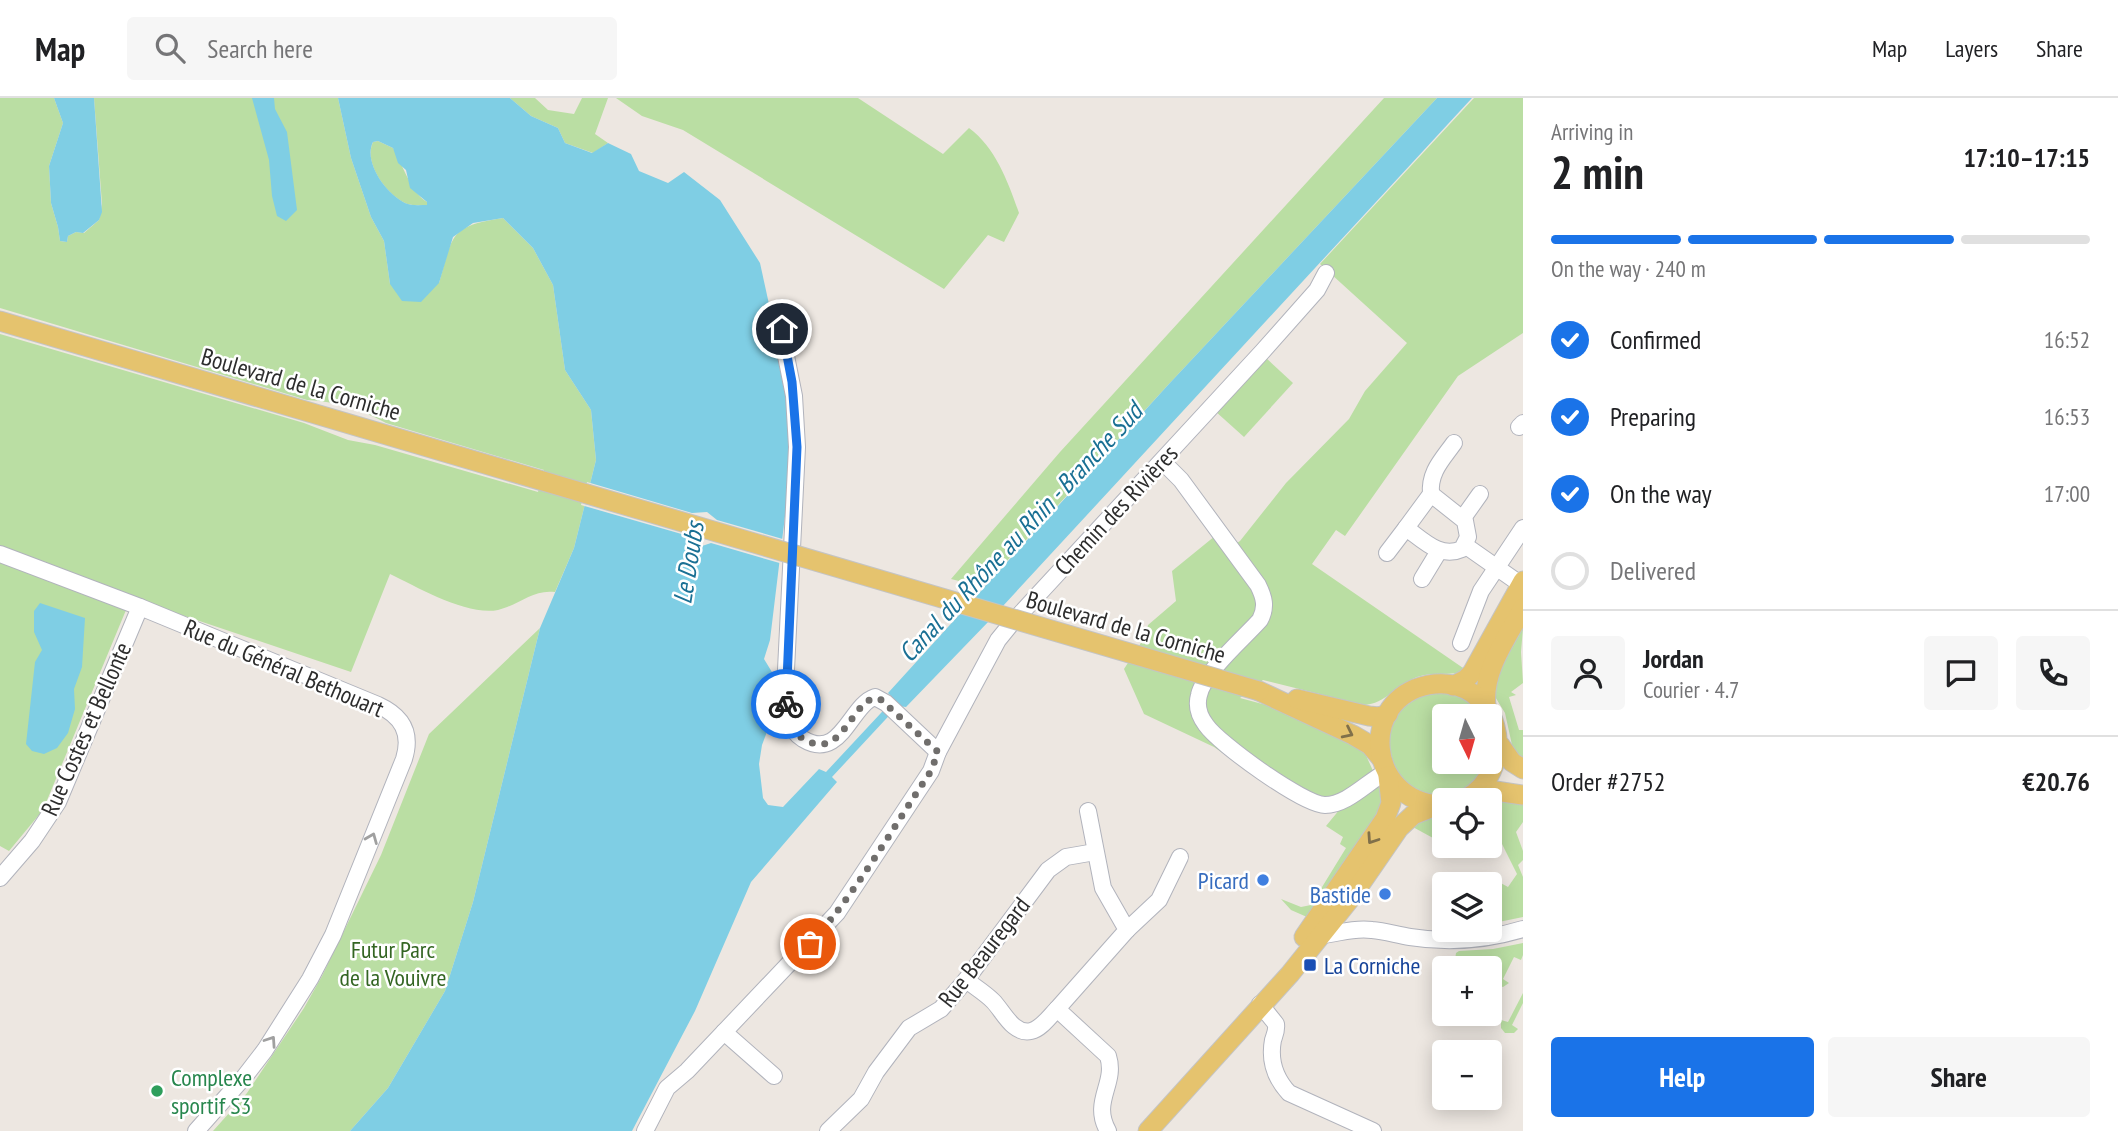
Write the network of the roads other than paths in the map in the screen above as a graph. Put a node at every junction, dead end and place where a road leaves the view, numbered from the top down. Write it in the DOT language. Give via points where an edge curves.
graph roads {
  1 [pos="1326,273"];
  2 [pos="781,308"];
  3 [pos="0,321"];
  4 [pos="1454,443"];
  5 [pos="1163,462"];
  6 [pos="1431,494"];
  7 [pos="1480,494"];
  8 [pos="1463,517"];
  9 [pos="1406,528"];
  10 [pos="1523,528"];
  11 [pos="1466,546"];
  12 [pos="1439,551"];
  13 [pos="1387,553"];
  14 [pos="0,554"];
  15 [pos="1497,568"];
  16 [pos="1422,579"];
  17 [pos="1522,584"];
  18 [pos="140,607"];
  19 [pos="1523,608"];
  20 [pos="1461,643"];
  21 [pos="1453,685"];
  22 [pos="1263,692"];
  23 [pos="1484,704"];
  24 [pos="1486,704"];
  25 [pos="1388,714"];
  26 [pos="1502,748"];
  27 [pos="938,752"];
  28 [pos="1385,769"];
  29 [pos="1523,769"];
  30 [pos="1493,774"];
  31 [pos="1478,788"];
  32 [pos="1502,792"];
  33 [pos="1523,795"];
  34 [pos="1432,803"];
  35 [pos="1432,809"];
  36 [pos="1088,811"];
  37 [pos="1096,852"];
  38 [pos="1180,858"];
  39 [pos="0,878"];
  40 [pos="1350,899"];
  41 [pos="1523,929"];
  42 [pos="1127,930"];
  43 [pos="1372,930"];
  44 [pos="1315,933"];
  45 [pos="966,980"];
  46 [pos="1260,1004"];
  47 [pos="1057,1009"];
  48 [pos="724,1032"];
  49 [pos="774,1076"];
  50 [pos="195,1131"];
  51 [pos="645,1131"];
  52 [pos="828,1131"];
  53 [pos="1108,1131"];
  54 [pos="1148,1131"];
  55 [pos="1373,1131"];
  1 -- 5 [label="street, Chemin des Rivières" via="1317,290"];
  2 -- 27 [label="street" via="797,447 787,716 802,738 825,743 847,729 867,700 875,697"];
  3 -- 22 [label="main road, Boulevard de la Corniche, bridge"];
  4 -- 6 [label="street" via="1433,471"];
  5 -- 27 [label="street, Chemin des Rivières" via="998,640"];
  5 -- 28 [label="street" via="1181,480 1265,601 1260,620 1200,689 1198,706 1205,724 1228,748 1318,805 1334,804"];
  6 -- 8 [label="street"];
  6 -- 9 [label="street"];
  7 -- 8 [label="street"];
  8 -- 11 [label="street" via="1469,532"];
  9 -- 12 [label="street"];
  9 -- 13 [label="street"];
  10 -- 15 [label="street"];
  11 -- 12 [label="street" via="1453,552"];
  11 -- 15 [label="street"];
  12 -- 16 [label="street"];
  14 -- 18 [label="street, Rue du Général Bethouart"];
  15 -- 17 [label="street"];
  15 -- 20 [label="street" via="1481,591"];
  17 -- 21 [label="main road" via="1472,673"];
  18 -- 39 [label="street, Rue Costes et Bellonte" via="58,802"];
  50 -- 18 [label="street, Rue du Général Bethouart, one-way" via="265,1050 310,979 333,935 407,752 407,738 403,724 378,705"];
  19 -- 24 [label="main road" via="1488,675"];
  21 -- 23 [label="main road"];
  21 -- 25 [label="main road" via="1416,689"];
  22 -- 25 [label="main road, Boulevard de la Corniche" via="1369,716"];
  22 -- 28 [label="main road, Boulevard de la Corniche, one-way" via="1353,734 1370,745"];
  25 -- 28 [label="main road" via="1381,733"];
  26 -- 29 [label="main road"];
  27 -- 48 [label="street, Chemin des Rivières" via="931,771 836,913"];
  28 -- 34 [label="main road, Boulevard de la Corniche" via="1406,795"];
  28 -- 44 [label="main road, one-way" via="1391,803 1385,819"];
  30 -- 31 [label="main road"];
  32 -- 33 [label="main road"];
  35 -- 40 [label="main road" via="1408,818"];
  36 -- 37 [label="street"];
  37 -- 42 [label="street" via="1103,888"];
  37 -- 45 [label="street, Rue Beauregard" via="1066,857 1048,870"];
  38 -- 42 [label="street" via="1159,900"];
  40 -- 43 [label="street" via="1355,915"];
  40 -- 44 [label="main road"];
  41 -- 43 [label="street" via="1448,940"];
  42 -- 47 [label="street"];
  43 -- 44 [label="street"];
  44 -- 46 [label="main road"];
  45 -- 47 [label="street" via="1023,1031 1039,1027"];
  45 -- 52 [label="street, Rue Beauregard" via="942,1009 909,1028 862,1099"];
  46 -- 54 [label="main road"];
  46 -- 55 [label="street" via="1276,1024 1272,1059 1276,1075 1289,1093"];
  47 -- 53 [label="street" via="1108,1056 1111,1069 1101,1108"];
  48 -- 49 [label="street"];
  48 -- 51 [label="street, Chemin des Rivières" via="667,1088"];
}
